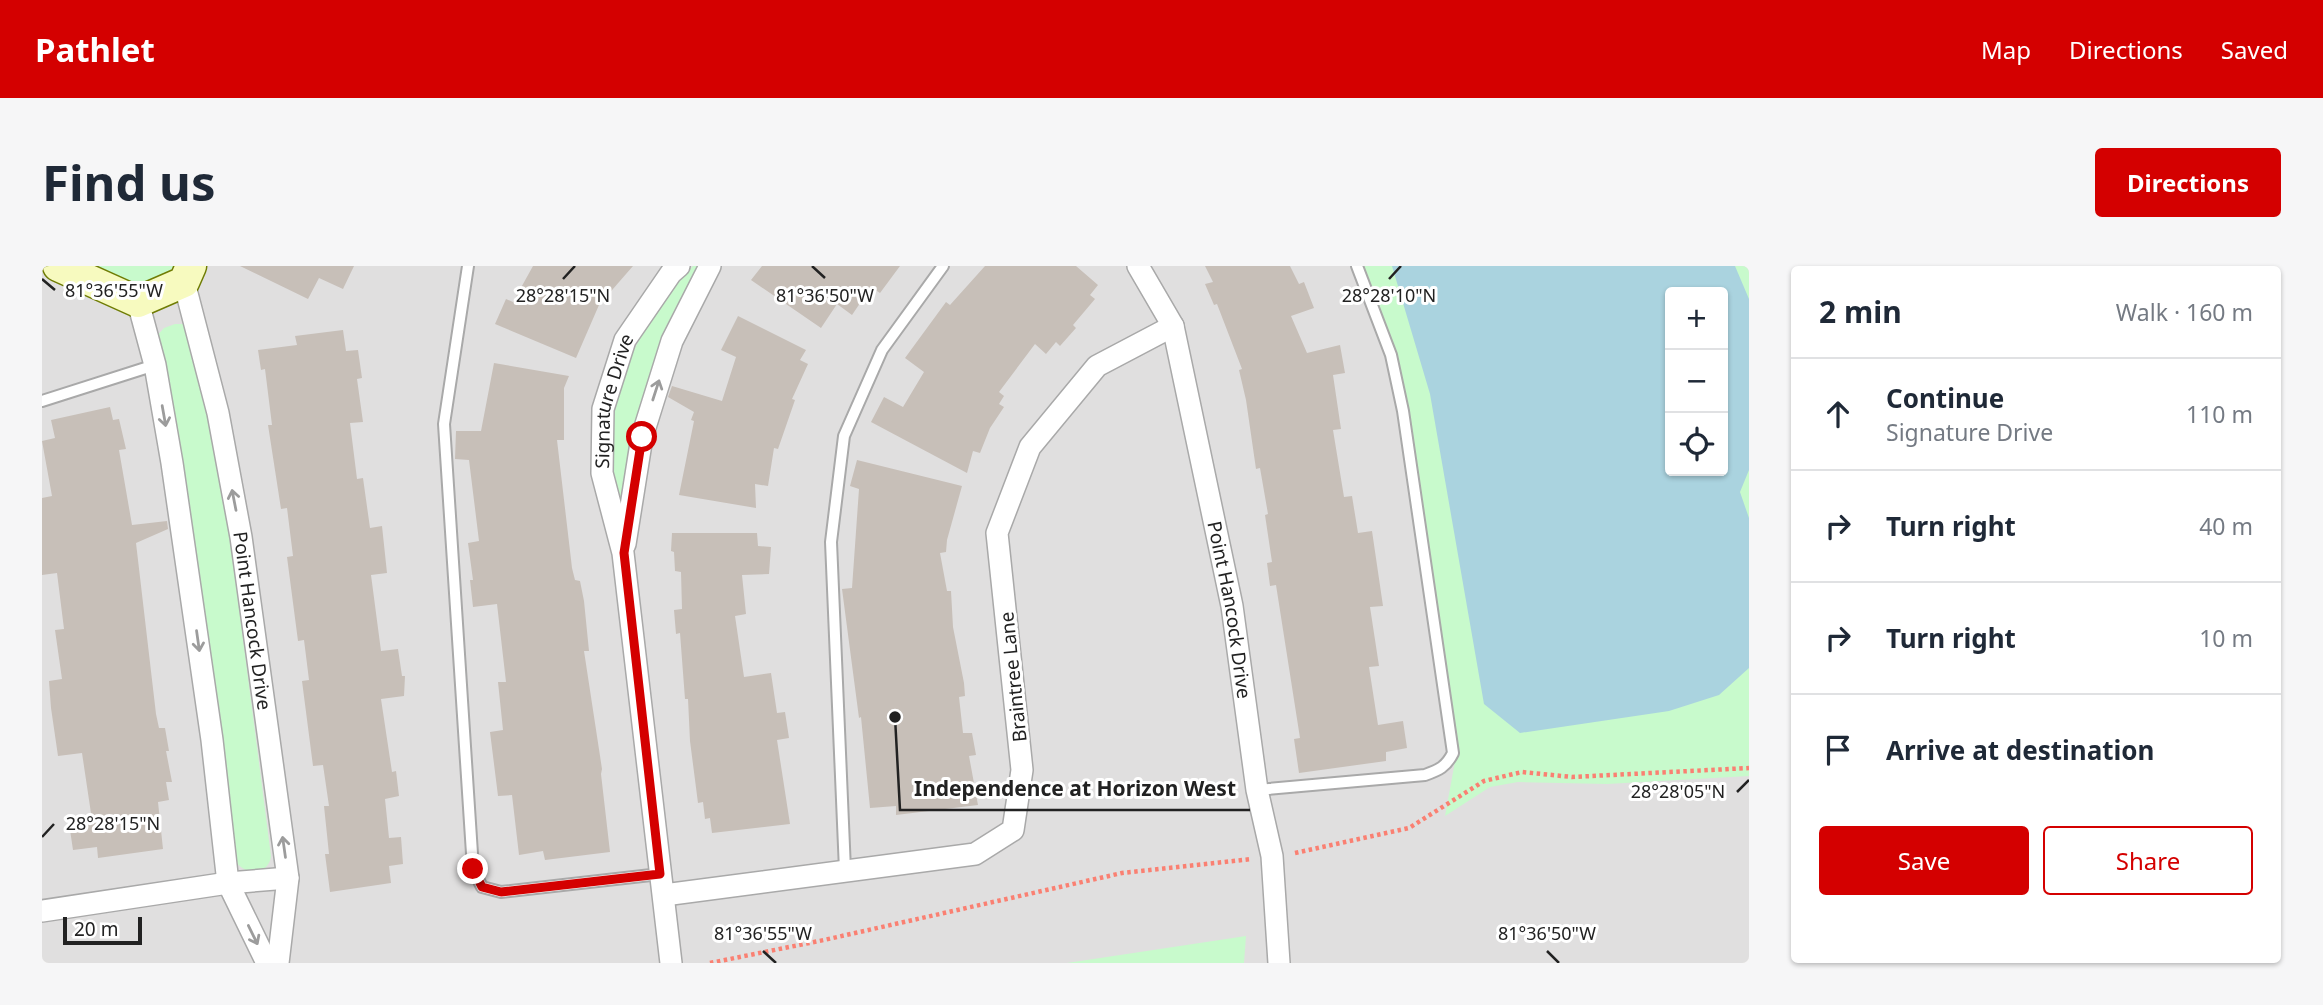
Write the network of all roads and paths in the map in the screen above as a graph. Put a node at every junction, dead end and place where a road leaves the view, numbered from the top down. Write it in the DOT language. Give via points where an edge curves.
graph roads {
  1 [pos="58,266"];
  2 [pos="468,266"];
  3 [pos="679,266"];
  4 [pos="710,266"];
  5 [pos="943,266"];
  6 [pos="1138,266"];
  7 [pos="1357,266"];
  8 [pos="188,274"];
  9 [pos="138,302"];
  10 [pos="1173,326"];
  11 [pos="155,365"];
  12 [pos="42,401"];
  13 [pos="624,553"];
  14 [pos="1749,768"];
  15 [pos="1257,790"];
  16 [pos="1272,856"];
  17 [pos="845,870"];
  18 [pos="660,874"];
  19 [pos="288,878"];
  20 [pos="228,883"];
  21 [pos="664,895"];
  22 [pos="42,911"];
  23 [pos="267,963"];
  24 [pos="278,963"];
  25 [pos="671,963"];
  26 [pos="710,963"];
  27 [pos="1279,963"];
  1 -- 9 [label="street"];
  2 -- 18 [label="lane" via="444,424 473,869 482,887 501,892"];
  3 -- 13 [label="street, Signature Drive" via="625,340 603,409 602,473"];
  13 -- 4 [label="street, Signature Drive, one-way" via="642,437 672,341"];
  5 -- 17 [label="lane" via="882,350 844,436 831,542"];
  6 -- 10 [label="street, Point Hancock Drive"];
  7 -- 15 [label="lane" via="1391,355 1403,411 1453,753 1440,770 1425,775"];
  8 -- 9 [label="street"];
  19 -- 8 [label="street, Point Hancock Drive, one-way" via="241,537"];
  9 -- 11 [label="street"];
  10 -- 15 [label="street, Point Hancock Drive" via="1232,606"];
  10 -- 17 [label="street, Braintree Lane" via="1097,366 1030,447 998,533 1023,770 1013,830 975,854"];
  11 -- 12 [label="lane"];
  11 -- 20 [label="street, one-way" via="212,740"];
  13 -- 18 [label="street, Signature Drive"];
  14 -- 16 [label="path" via="1572,777 1522,772 1484,781 1409,828"];
  15 -- 16 [label="street, Point Hancock Drive"];
  16 -- 26 [label="path" via="1122,873"];
  16 -- 27 [label="street, Point Hancock Drive"];
  17 -- 21 [label="street, Braintree Lane"];
  18 -- 21 [label="street, Signature Drive"];
  19 -- 20 [label="street"];
  19 -- 24 [label="street, Point Hancock Drive"];
  20 -- 22 [label="street"];
  20 -- 23 [label="street, one-way"];
  21 -- 25 [label="street, Signature Drive"];
}
